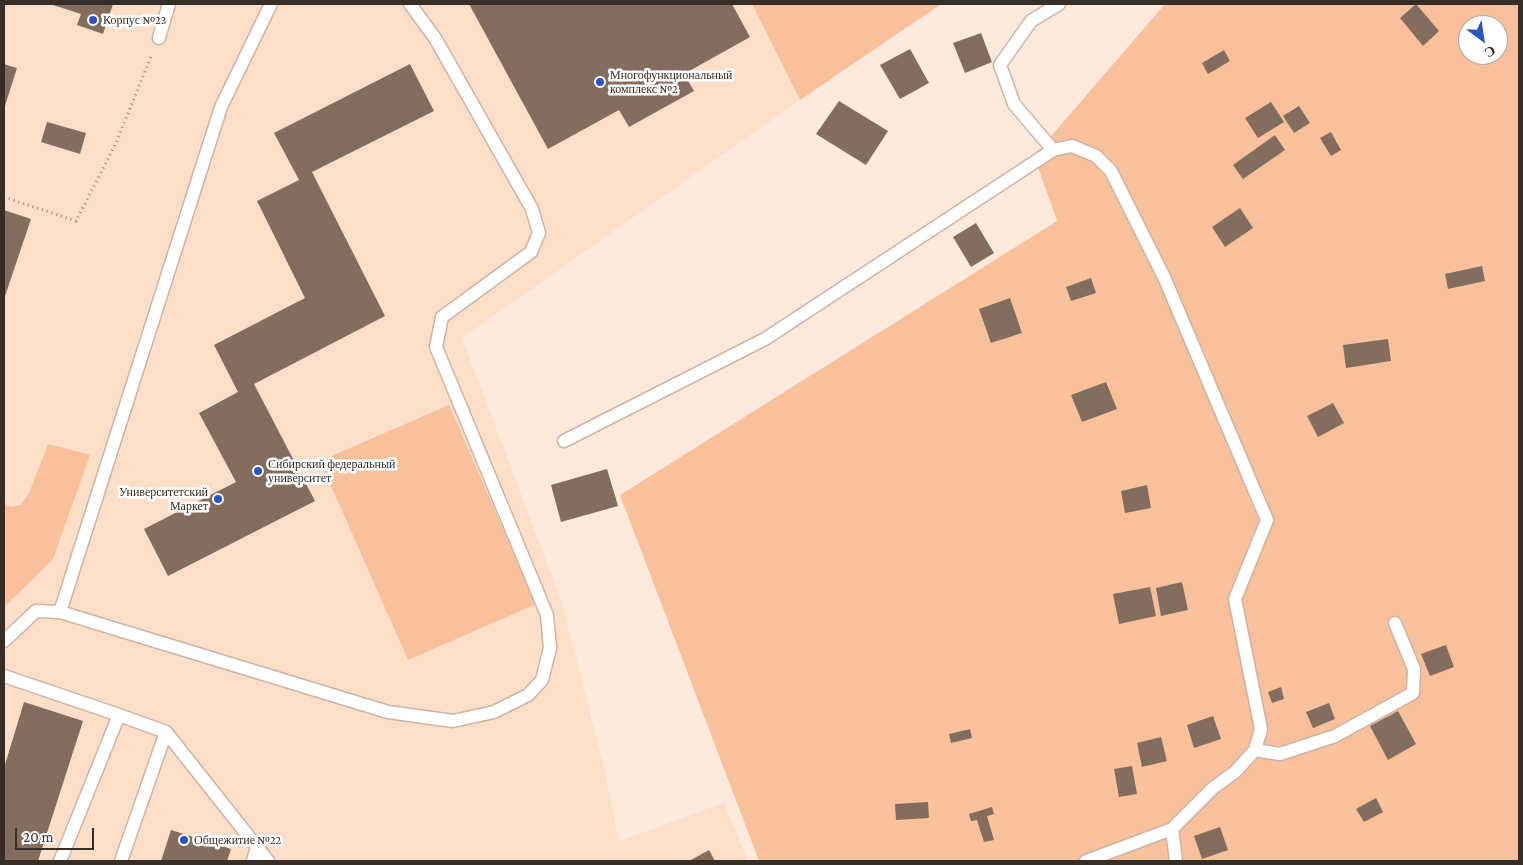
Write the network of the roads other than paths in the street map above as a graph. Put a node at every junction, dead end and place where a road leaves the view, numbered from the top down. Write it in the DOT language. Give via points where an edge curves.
graph roads {
  1 [pos="169,4"];
  2 [pos="272,4"];
  3 [pos="410,4"];
  4 [pos="1059,4"];
  5 [pos="159,38"];
  6 [pos="1053,150"];
  7 [pos="564,441"];
  8 [pos="60,612"];
  9 [pos="1394,623"];
  10 [pos="4,641"];
  11 [pos="4,676"];
  12 [pos="119,715"];
  13 [pos="166,732"];
  14 [pos="1255,750"];
  15 [pos="1172,829"];
  16 [pos="257,847"];
  17 [pos="60,861"];
  18 [pos="121,861"];
  19 [pos="253,861"];
  20 [pos="268,861"];
  21 [pos="1086,861"];
  22 [pos="1176,861"];
  1 -- 5 [label="lane"];
  2 -- 8 [label="lane" via="221,107"];
  3 -- 8 [label="lane" via="435,38 532,209 539,233 531,252 442,317 436,347 547,614 550,648 542,680 528,695 494,712 453,721 388,712"];
  4 -- 6 [label="lane" via="1032,21 1000,66 1014,104"];
  6 -- 7 [label="lane" via="765,339"];
  6 -- 14 [label="lane" via="1072,146 1096,156 1111,170 1164,277 1267,520 1235,599 1261,729"];
  8 -- 10 [label="lane" via="36,611"];
  9 -- 14 [label="lane" via="1414,669 1413,693 1335,736 1280,754"];
  11 -- 12 [label="lane"];
  12 -- 13 [label="lane"];
  12 -- 17 [label="lane"];
  13 -- 16 [label="lane"];
  13 -- 18 [label="lane"];
  14 -- 15 [label="lane"];
  15 -- 21 [label="lane"];
  15 -- 22 [label="lane"];
  16 -- 19 [label="lane"];
  16 -- 20 [label="lane"];
}
